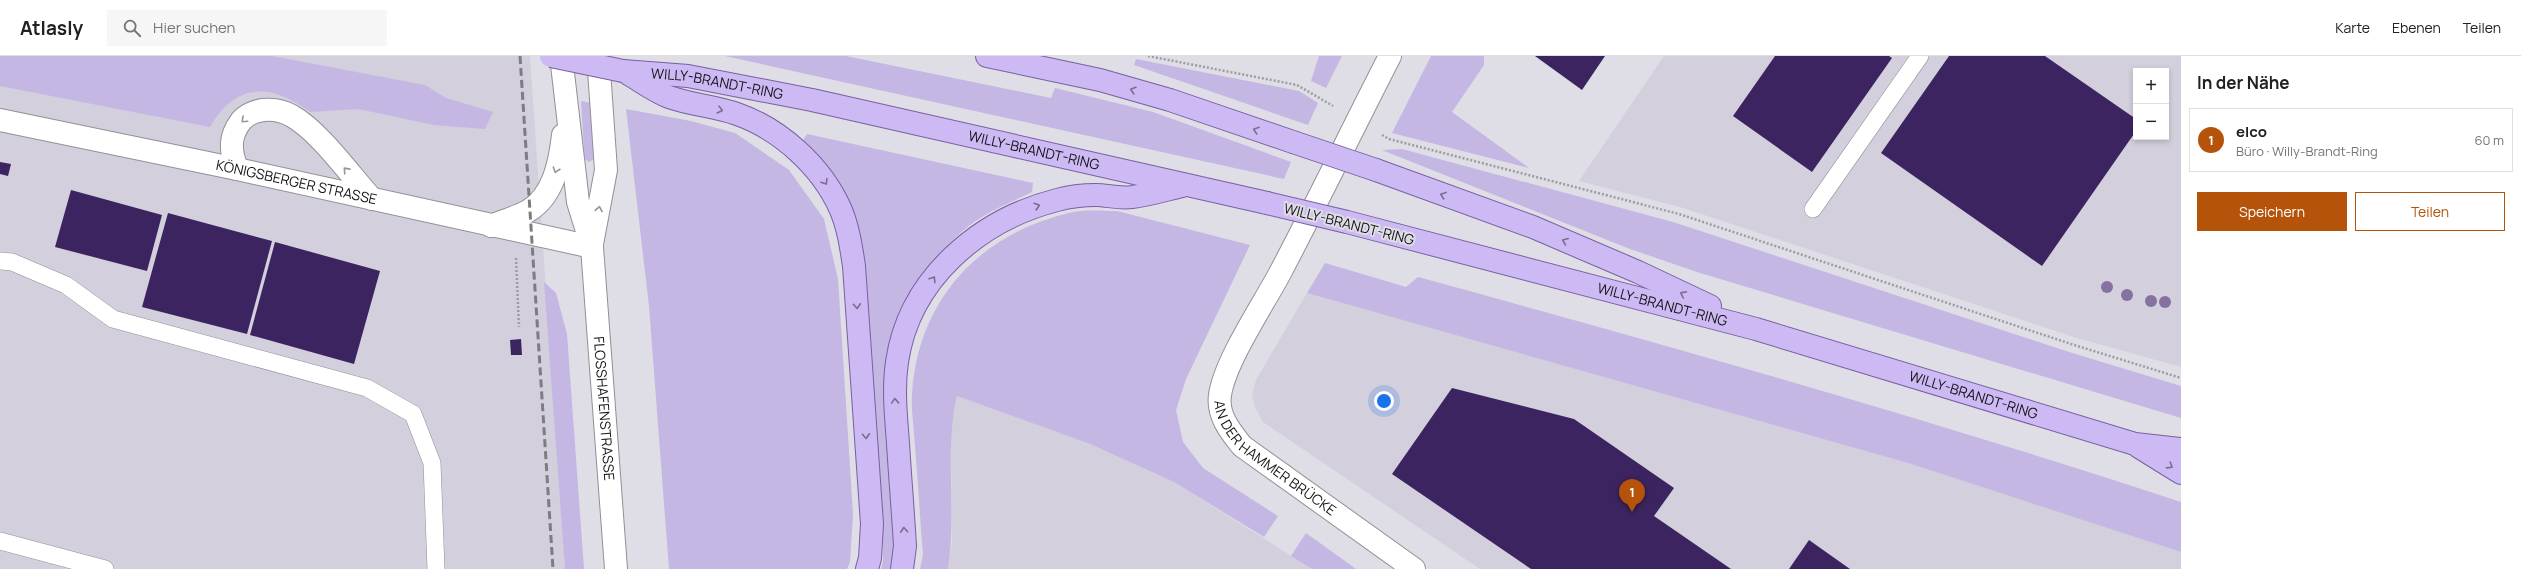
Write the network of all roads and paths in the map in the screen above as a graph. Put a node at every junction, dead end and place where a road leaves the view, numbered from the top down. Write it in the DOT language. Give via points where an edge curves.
graph roads {
  1 [pos="598,56"];
  2 [pos="987,56"];
  3 [pos="1148,56"];
  4 [pos="1390,56"];
  5 [pos="1920,56"];
  6 [pos="561,60"];
  7 [pos="624,71"];
  8 [pos="566,104"];
  9 [pos="0,120"];
  10 [pos="1357,120"];
  11 [pos="236,169"];
  12 [pos="1187,185"];
  13 [pos="372,200"];
  14 [pos="1813,209"];
  15 [pos="491,226"];
  16 [pos="515,231"];
  17 [pos="592,247"];
  18 [pos="0,261"];
  19 [pos="518,327"];
  20 [pos="1756,328"];
  21 [pos="2181,378"];
  22 [pos="2135,444"];
  23 [pos="2181,449"];
  24 [pos="2181,472"];
  25 [pos="0,541"];
  26 [pos="105,569"];
  27 [pos="436,569"];
  28 [pos="616,569"];
  29 [pos="867,569"];
  30 [pos="902,569"];
  31 [pos="1414,569"];
  17 -- 1 [label="street, FLOSSHAFENSTRASSE, one-way" via="606,170"];
  20 -- 2 [label="main road, one-way, bridge" via="1638,272 1533,227 1376,170 1162,98 1100,80"];
  3 -- 10 [label="path" via="1297,84"];
  4 -- 10 [label="street, AN DER HAMMER BRÜCKE"];
  5 -- 14 [label="lane"];
  6 -- 7 [label="main road, WILLY-BRANDT-RING, bridge"];
  6 -- 8 [label="street, FLOSSHAFENSTRASSE"];
  7 -- 12 [label="main road, WILLY-BRANDT-RING" via="688,76 812,100"];
  7 -- 29 [label="main road, one-way" via="669,97 738,114 775,134 803,155 823,179 840,208 849,236 855,274 872,524"];
  8 -- 15 [label="street, FLOSSHAFENSTRASSE, one-way" via="561,156 549,189 530,210"];
  8 -- 17 [label="street, FLOSSHAFENSTRASSE" via="578,202"];
  9 -- 11 [label="street, KÖNIGSBERGER STRASSE"];
  10 -- 21 [label="path" via="1389,139 1678,214"];
  10 -- 31 [label="street, AN DER HAMMER BRÜCKE" via="1281,271 1224,376 1220,396 1221,414 1229,431 1242,446"];
  11 -- 13 [label="street, KÖNIGSBERGER STRASSE"];
  13 -- 11 [label="street, one-way" via="308,128 292,115 274,109 256,111 242,119 233,133 230,150"];
  12 -- 20 [label="main road, WILLY-BRANDT-RING, bridge" via="1347,222"];
  30 -- 12 [label="main road, one-way" via="905,546 894,397 897,362 904,333 918,302 936,273 960,249 986,229 1022,210 1058,199 1094,195 1131,198"];
  13 -- 15 [label="street, KÖNIGSBERGER STRASSE"];
  15 -- 16 [label="street, KÖNIGSBERGER STRASSE"];
  16 -- 17 [label="street, KÖNIGSBERGER STRASSE"];
  16 -- 19 [label="path"];
  17 -- 28 [label="street, FLOSSHAFENSTRASSE"];
  18 -- 27 [label="lane" via="12,262 66,286 113,319 368,388 413,414 432,463"];
  20 -- 22 [label="main road, WILLY-BRANDT-RING"];
  22 -- 23 [label="main road, WILLY-BRANDT-RING"];
  22 -- 24 [label="main road, WILLY-BRANDT-RING, one-way"];
  25 -- 26 [label="lane"];
}
